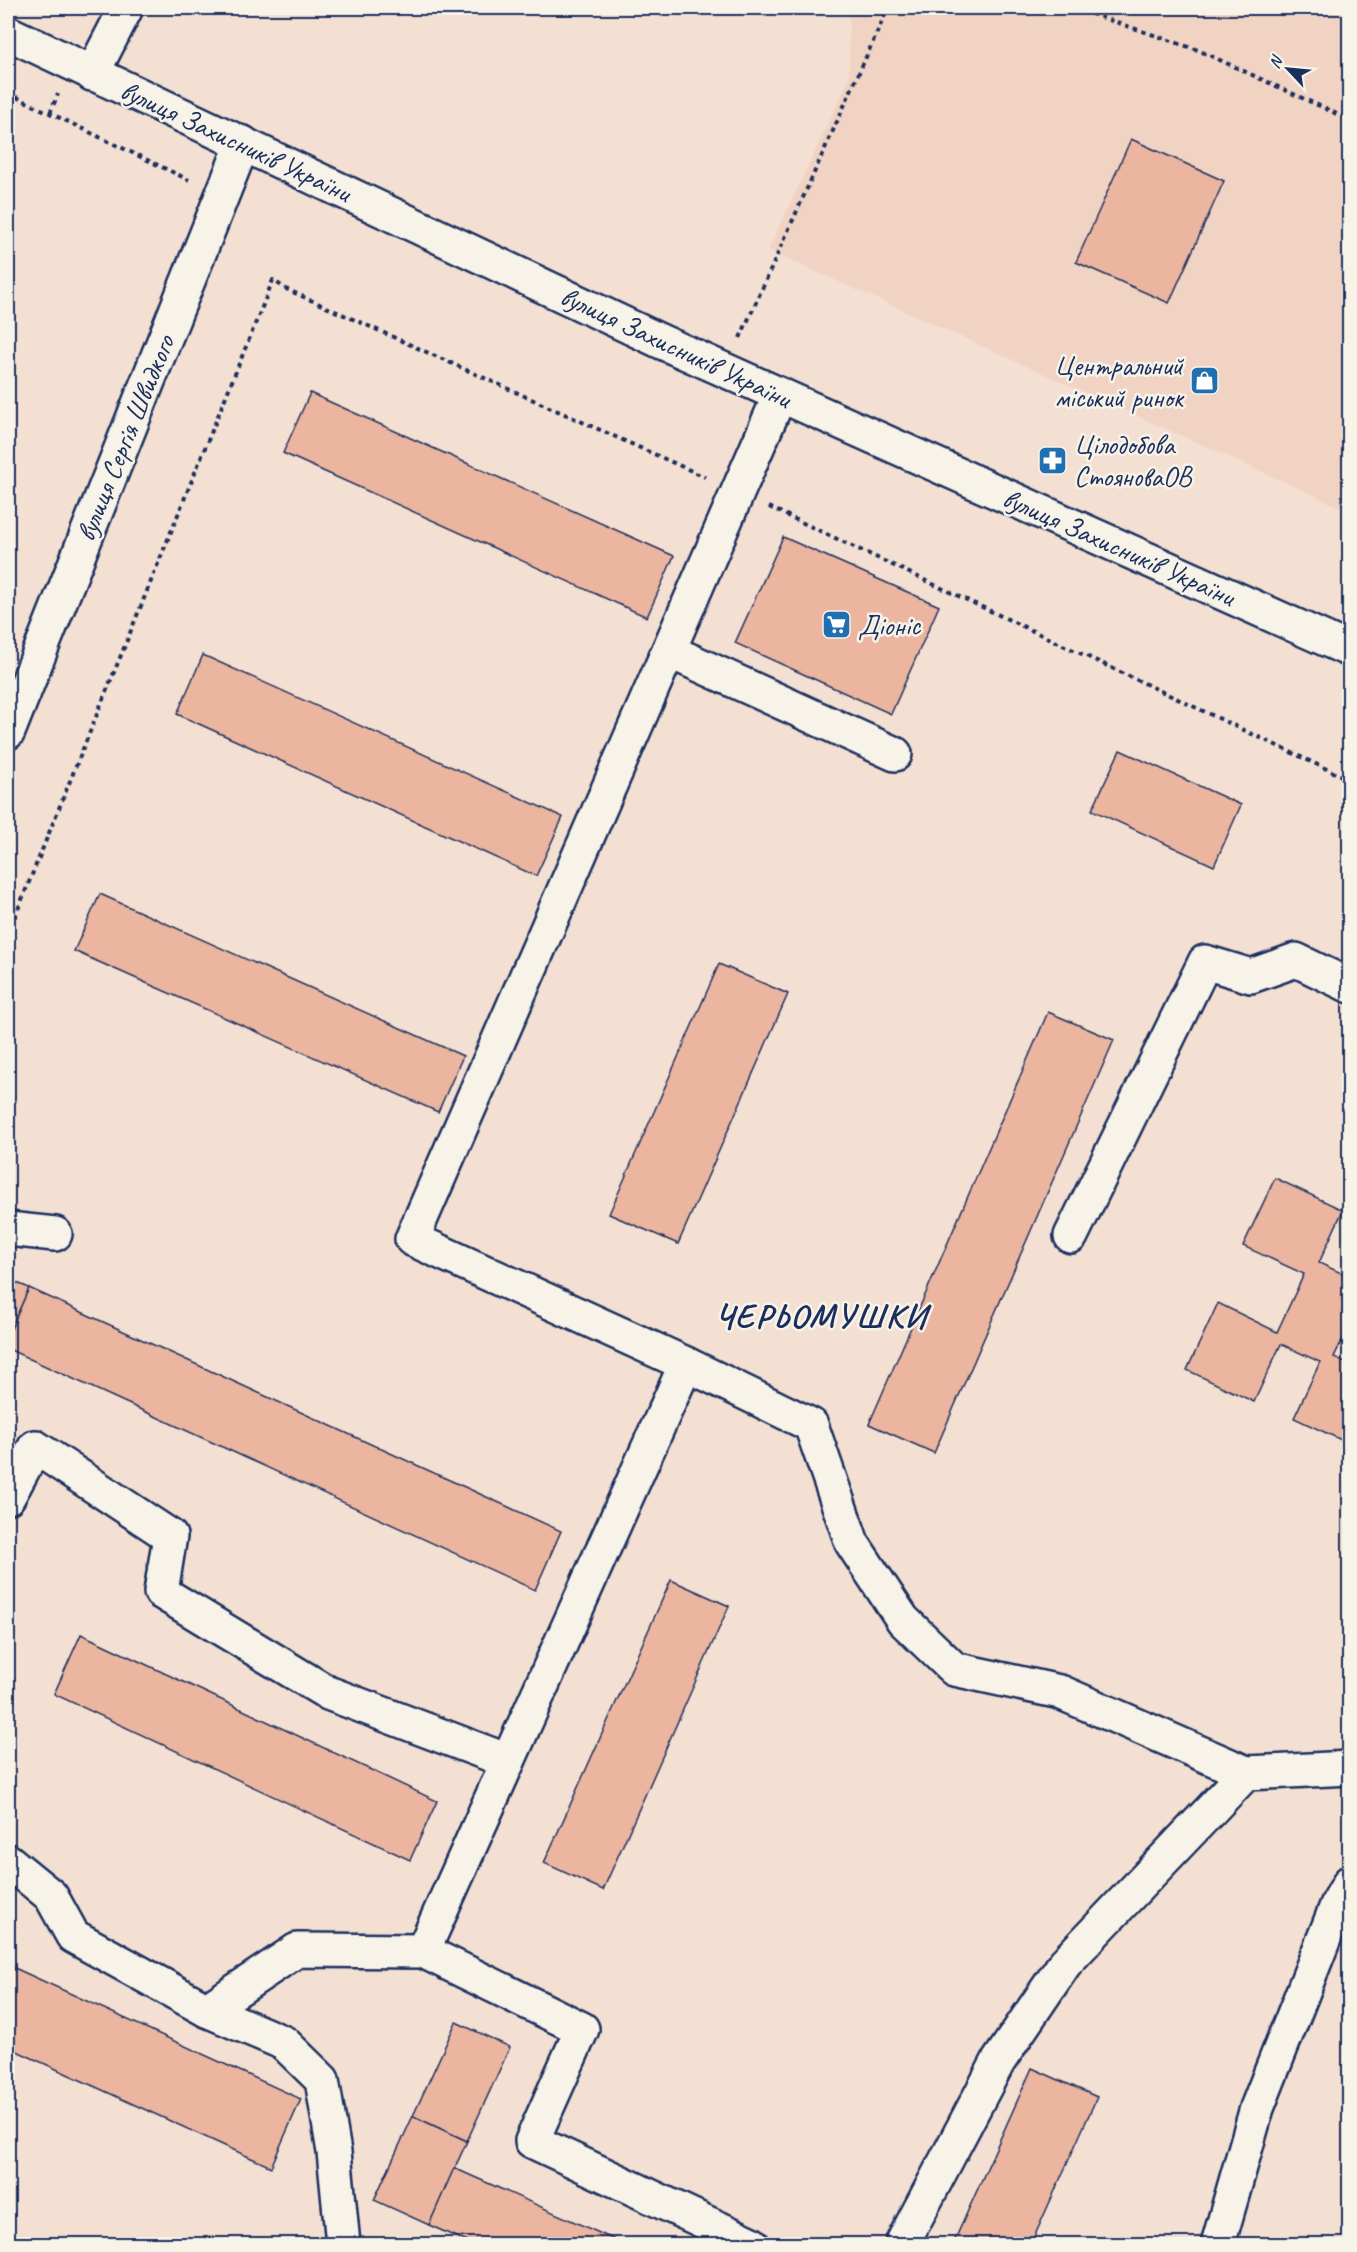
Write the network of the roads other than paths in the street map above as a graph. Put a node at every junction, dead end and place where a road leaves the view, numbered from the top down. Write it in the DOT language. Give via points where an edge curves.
graph roads {
  1 [pos="126,8"];
  2 [pos="8,33"];
  3 [pos="92,74"];
  4 [pos="243,143"];
  5 [pos="780,395"];
  6 [pos="1350,650"];
  7 [pos="669,651"];
  8 [pos="8,732"];
  9 [pos="895,754"];
  10 [pos="1350,986"];
  11 [pos="8,1229"];
  12 [pos="55,1234"];
  13 [pos="1071,1236"];
  14 [pos="686,1364"];
  15 [pos="8,1497"];
  16 [pos="508,1761"];
  17 [pos="1350,1768"];
  18 [pos="1246,1773"];
  19 [pos="8,1861"];
  20 [pos="1350,1882"];
  21 [pos="423,1951"];
  22 [pos="207,2010"];
  23 [pos="343,2244"];
  24 [pos="752,2244"];
  25 [pos="902,2244"];
  26 [pos="1218,2244"];
  1 -- 3 [label="main road"];
  2 -- 3 [label="main road, вулиця Захисників України"];
  3 -- 4 [label="main road, вулиця Захисників України"];
  4 -- 5 [label="main road, вулиця Захисників України"];
  4 -- 8 [label="main road, вулиця Сергія Швидкого"];
  5 -- 6 [label="main road, вулиця Захисників України"];
  5 -- 7 [label="main road"];
  7 -- 9 [label="main road"];
  7 -- 14 [label="main road" via="412,1239"];
  10 -- 13 [label="main road" via="1296,960 1251,976 1205,962"];
  11 -- 12 [label="main road"];
  14 -- 16 [label="main road"];
  14 -- 18 [label="main road" via="811,1425 852,1543 903,1620 954,1669 1060,1692"];
  15 -- 16 [label="main road" via="36,1447 170,1536 161,1593 328,1693"];
  16 -- 21 [label="main road"];
  17 -- 18 [label="main road"];
  18 -- 25 [label="main road" via="1065,1963 998,2062"];
  19 -- 22 [label="main road" via="51,1896 73,1936"];
  20 -- 26 [label="main road" via="1338,1903 1257,2108"];
  21 -- 22 [label="main road" via="297,1950"];
  21 -- 24 [label="main road" via="582,2029 532,2141"];
  22 -- 23 [label="main road" via="284,2043 322,2080"];
}
